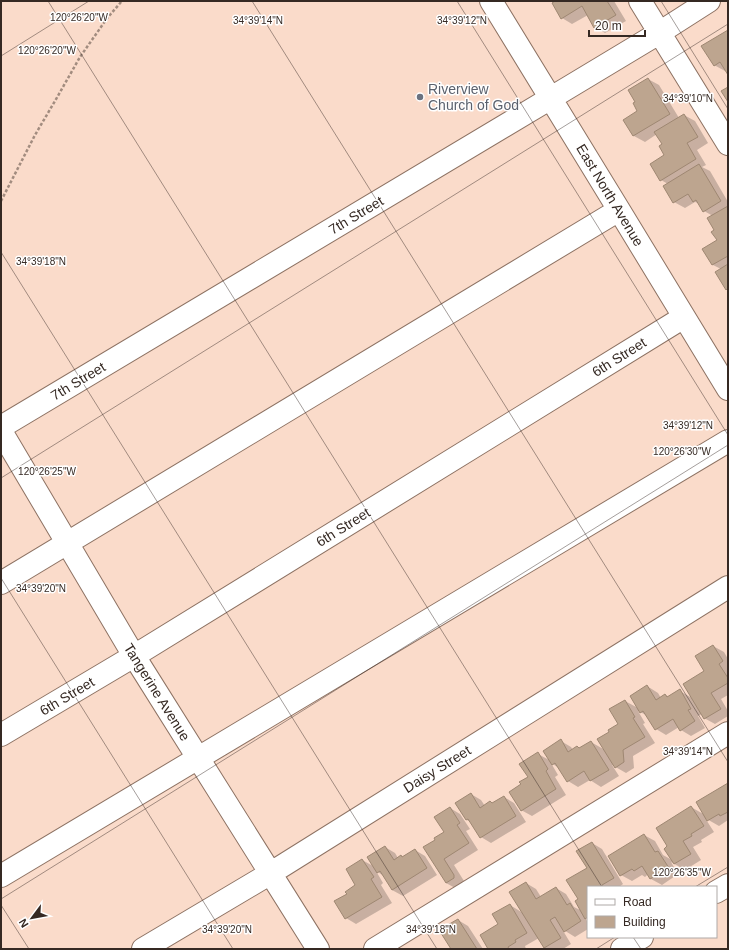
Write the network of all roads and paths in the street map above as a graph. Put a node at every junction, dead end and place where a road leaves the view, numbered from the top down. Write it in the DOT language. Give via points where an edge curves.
graph roads {
  1 [pos="122,1"];
  2 [pos="491,1"];
  3 [pos="640,1"];
  4 [pos="709,1"];
  5 [pos="659,33"];
  6 [pos="551,98"];
  7 [pos="728,144"];
  8 [pos="1,200"];
  9 [pos="619,210"];
  10 [pos="684,317"];
  11 [pos="728,389"];
  12 [pos="1,427"];
  13 [pos="1,431"];
  14 [pos="728,441"];
  15 [pos="67,543"];
  16 [pos="1,583"];
  17 [pos="728,587"];
  18 [pos="134,656"];
  19 [pos="728,733"];
  20 [pos="1,735"];
  21 [pos="198,758"];
  22 [pos="271,873"];
  23 [pos="1,876"];
  24 [pos="728,885"];
  25 [pos="717,891"];
  26 [pos="640,938"];
  27 [pos="143,949"];
  28 [pos="318,949"];
  29 [pos="375,949"];
  30 [pos="622,949"];
  1 -- 8 [label="path" via="80,57"];
  2 -- 6 [label="street, East North Avenue"];
  3 -- 5 [label="street"];
  4 -- 5 [label="street, 7th Street"];
  5 -- 6 [label="street, 7th Street"];
  5 -- 7 [label="street"];
  6 -- 9 [label="street, East North Avenue"];
  6 -- 12 [label="street, 7th Street"];
  9 -- 10 [label="street, East North Avenue"];
  9 -- 15 [label="street"];
  10 -- 11 [label="street, East North Avenue"];
  10 -- 18 [label="street, 6th Street"];
  13 -- 15 [label="street, Tangerine Avenue"];
  14 -- 21 [label="street"];
  15 -- 16 [label="street"];
  15 -- 18 [label="street, Tangerine Avenue"];
  17 -- 22 [label="street, Daisy Street"];
  18 -- 20 [label="street, 6th Street"];
  18 -- 21 [label="street, Tangerine Avenue"];
  19 -- 29 [label="street"];
  21 -- 22 [label="street, Tangerine Avenue"];
  21 -- 23 [label="street"];
  22 -- 27 [label="street, Daisy Street"];
  22 -- 28 [label="street, Tangerine Avenue"];
  24 -- 25 [label="street"];
  26 -- 30 [label="street"];
}
